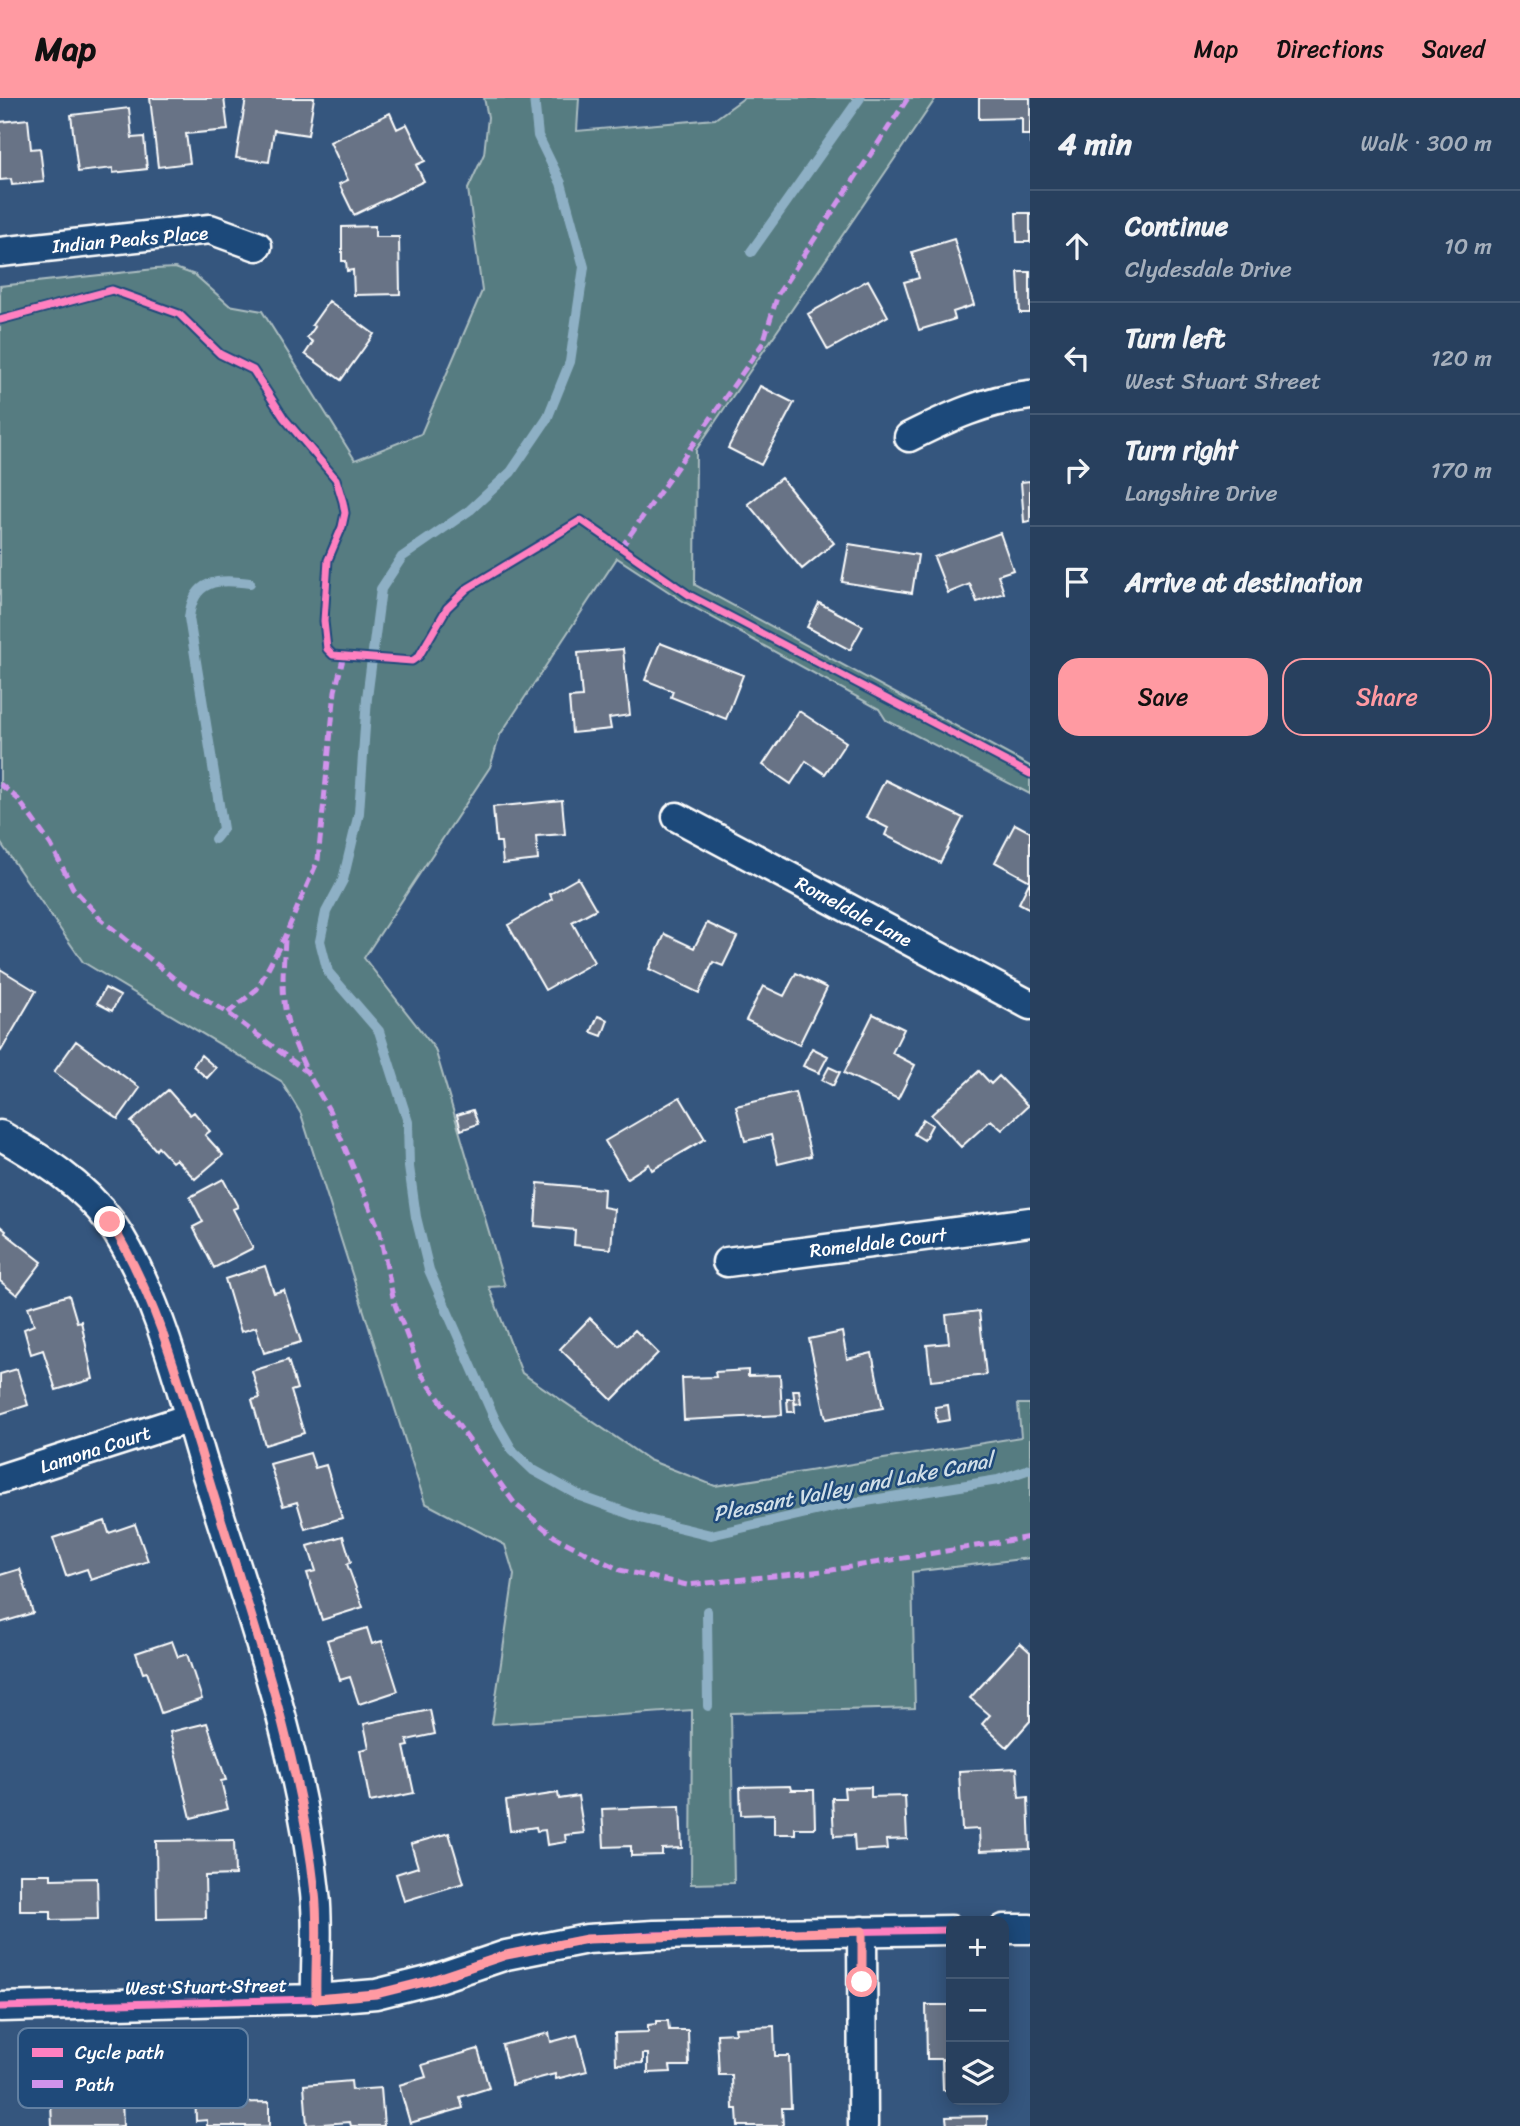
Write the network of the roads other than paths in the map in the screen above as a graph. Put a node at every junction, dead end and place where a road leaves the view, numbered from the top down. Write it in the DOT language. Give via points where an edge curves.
graph roads {
  1 [pos="257,246"];
  2 [pos="0,252"];
  3 [pos="1030,395"];
  4 [pos="909,437"];
  5 [pos="677,817"];
  6 [pos="1030,1005"];
  7 [pos="0,1135"];
  8 [pos="1030,1222"];
  9 [pos="727,1262"];
  10 [pos="190,1418"];
  11 [pos="0,1479"];
  12 [pos="1030,1928"];
  13 [pos="1009,1929"];
  14 [pos="946,1930"];
  15 [pos="862,1931"];
  16 [pos="316,1999"];
  17 [pos="0,2007"];
  18 [pos="863,2126"];
  1 -- 2 [label="street, Indian Peaks Place" via="210,229"];
  3 -- 4 [label="street" via="1003,398"];
  5 -- 6 [label="street, Romeldale Lane"];
  7 -- 10 [label="street" via="80,1188 110,1222 148,1294"];
  8 -- 9 [label="street, Romeldale Court"];
  10 -- 11 [label="street, Lamona Court"];
  10 -- 16 [label="street" via="289,1739 315,1896"];
  12 -- 13 [label="street"];
  14 -- 15 [label="street, West Stuart Street"];
  15 -- 16 [label="street, West Stuart Street" via="587,1939 506,1955 376,1994"];
  15 -- 18 [label="street"];
  16 -- 17 [label="street, West Stuart Street"];
}
